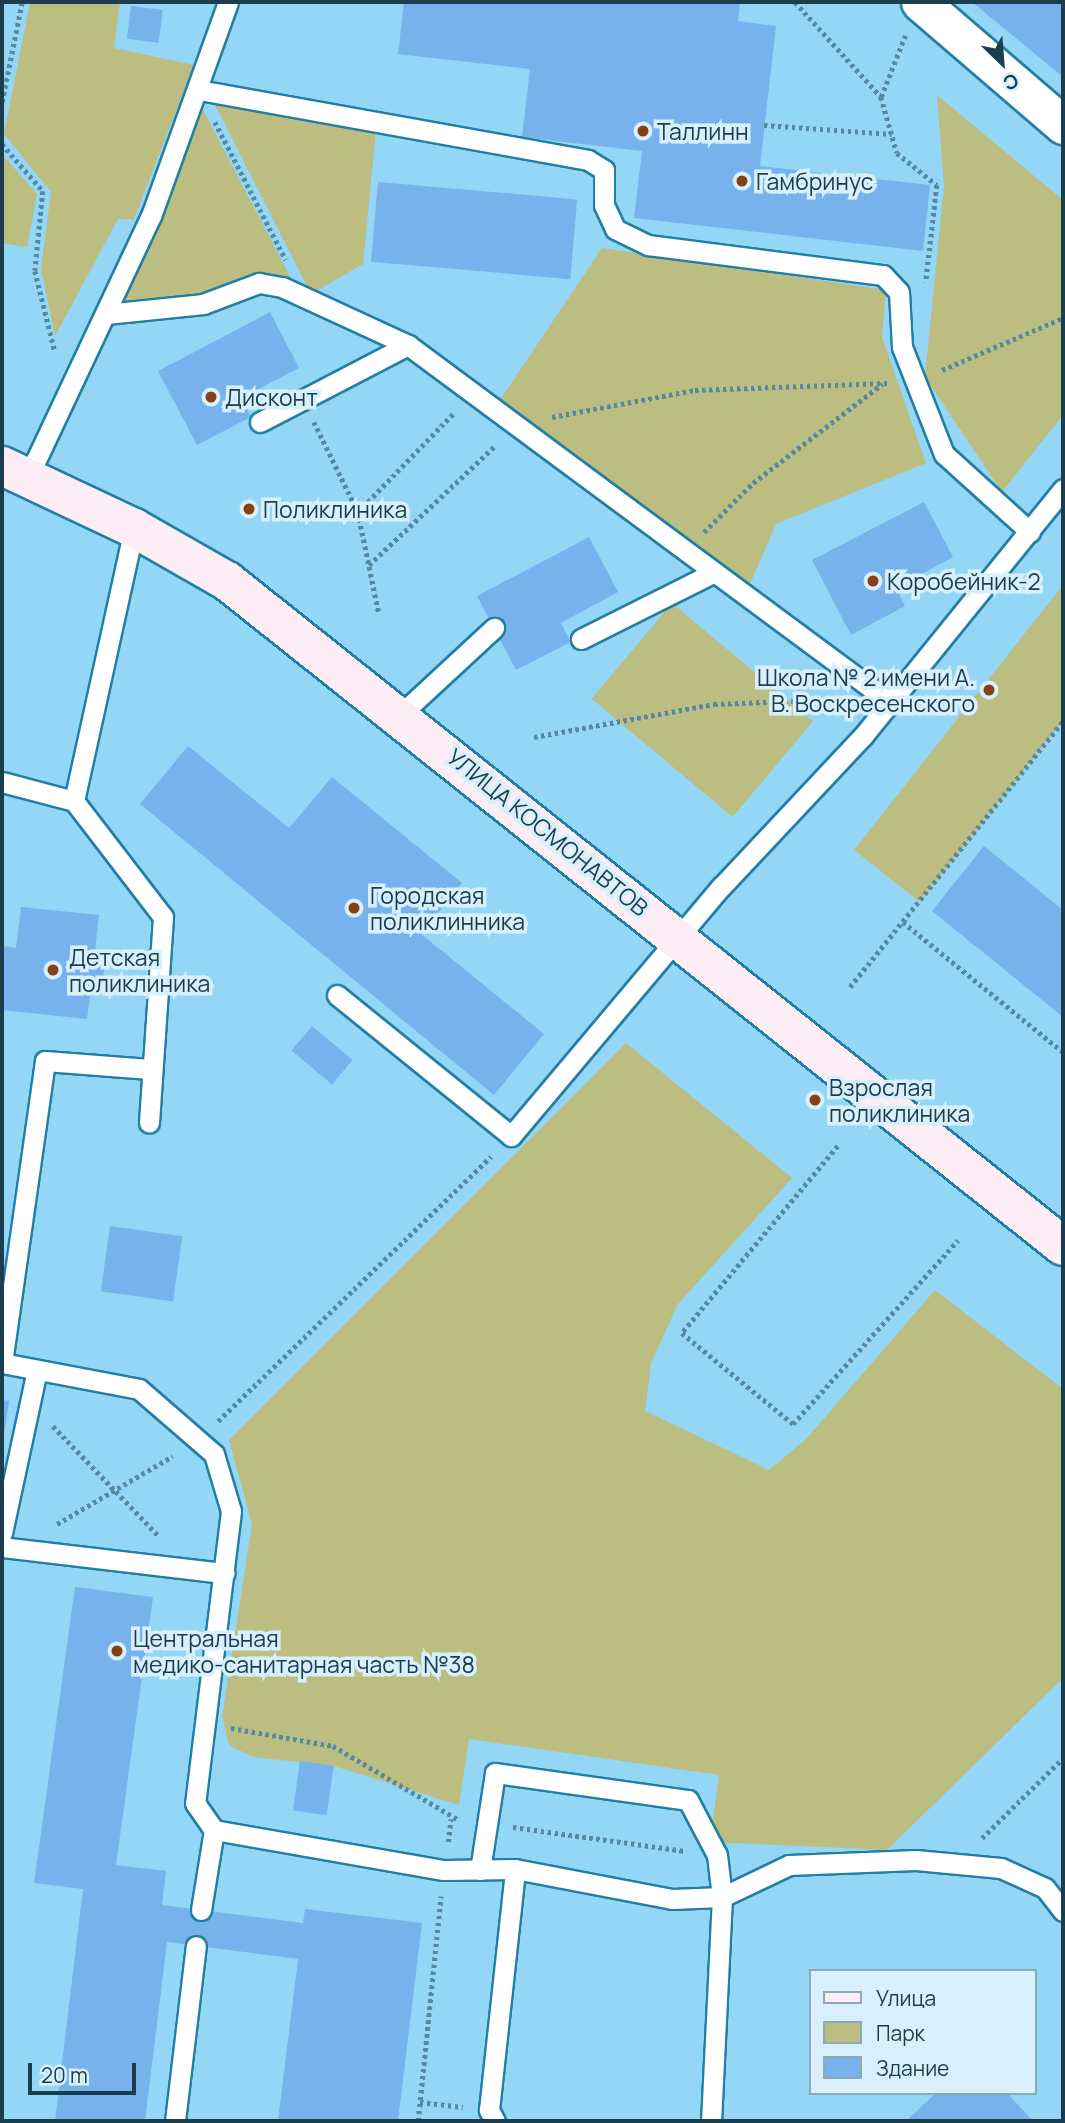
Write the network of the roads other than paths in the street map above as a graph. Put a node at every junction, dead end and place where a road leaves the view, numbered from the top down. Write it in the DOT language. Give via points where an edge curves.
graph roads {
  1 [pos="228,2"];
  2 [pos="915,14"];
  3 [pos="199,90"];
  4 [pos="1063,125"];
  5 [pos="106,314"];
  6 [pos="408,345"];
  7 [pos="260,422"];
  8 [pos="15,472"];
  9 [pos="1063,489"];
  10 [pos="134,528"];
  11 [pos="1030,532"];
  12 [pos="711,574"];
  13 [pos="494,628"];
  14 [pos="581,639"];
  15 [pos="890,702"];
  16 [pos="401,714"];
  17 [pos="2,782"];
  18 [pos="74,801"];
  19 [pos="678,938"];
  20 [pos="337,995"];
  21 [pos="150,1069"];
  22 [pos="149,1123"];
  23 [pos="1063,1246"];
  24 [pos="10,1263"];
  25 [pos="2,1363"];
  26 [pos="37,1370"];
  27 [pos="2,1533"];
  28 [pos="2,1547"];
  29 [pos="223,1573"];
  30 [pos="214,1830"];
  31 [pos="515,1869"];
  32 [pos="480,1870"];
  33 [pos="722,1897"];
  34 [pos="201,1910"];
  35 [pos="1063,1911"];
  36 [pos="196,1946"];
  37 [pos="175,2121"];
  38 [pos="495,2121"];
  39 [pos="711,2121"];
  1 -- 3 [label="lane"];
  2 -- 4 [label="street"];
  3 -- 5 [label="lane"];
  3 -- 11 [label="lane" via="588,160 604,170 604,205 615,229 648,245 883,275 899,292 902,347 944,454"];
  5 -- 6 [label="lane" via="203,304 258,283 282,287"];
  5 -- 8 [label="lane" via="65,394"];
  6 -- 7 [label="lane"];
  6 -- 12 [label="lane" via="520,423"];
  8 -- 10 [label="street, УЛИЦА КОСМОНАВТОВ"];
  9 -- 11 [label="lane"];
  10 -- 16 [label="street, УЛИЦА КОСМОНАВТОВ" via="227,582"];
  10 -- 18 [label="lane"];
  11 -- 15 [label="lane"];
  12 -- 14 [label="lane"];
  12 -- 15 [label="lane"];
  13 -- 16 [label="lane"];
  15 -- 19 [label="lane"];
  16 -- 19 [label="street, УЛИЦА КОСМОНАВТОВ"];
  17 -- 18 [label="lane"];
  18 -- 21 [label="lane" via="163,916"];
  19 -- 20 [label="lane" via="511,1136"];
  19 -- 23 [label="street, УЛИЦА КОСМОНАВТОВ"];
  21 -- 22 [label="lane"];
  21 -- 24 [label="lane" via="45,1061"];
  24 -- 25 [label="lane"];
  25 -- 26 [label="lane"];
  26 -- 27 [label="lane"];
  26 -- 29 [label="lane" via="139,1389 214,1454 231,1511"];
  28 -- 29 [label="lane"];
  29 -- 30 [label="lane" via="195,1803"];
  30 -- 32 [label="lane" via="444,1870"];
  30 -- 34 [label="lane"];
  31 -- 32 [label="lane"];
  31 -- 33 [label="lane" via="672,1899"];
  31 -- 38 [label="lane" via="489,2110"];
  32 -- 33 [label="lane" via="495,1773 688,1800 717,1855"];
  33 -- 35 [label="lane" via="789,1865 956,1864 1001,1868 1045,1888"];
  33 -- 39 [label="lane"];
  36 -- 37 [label="lane"];
}
